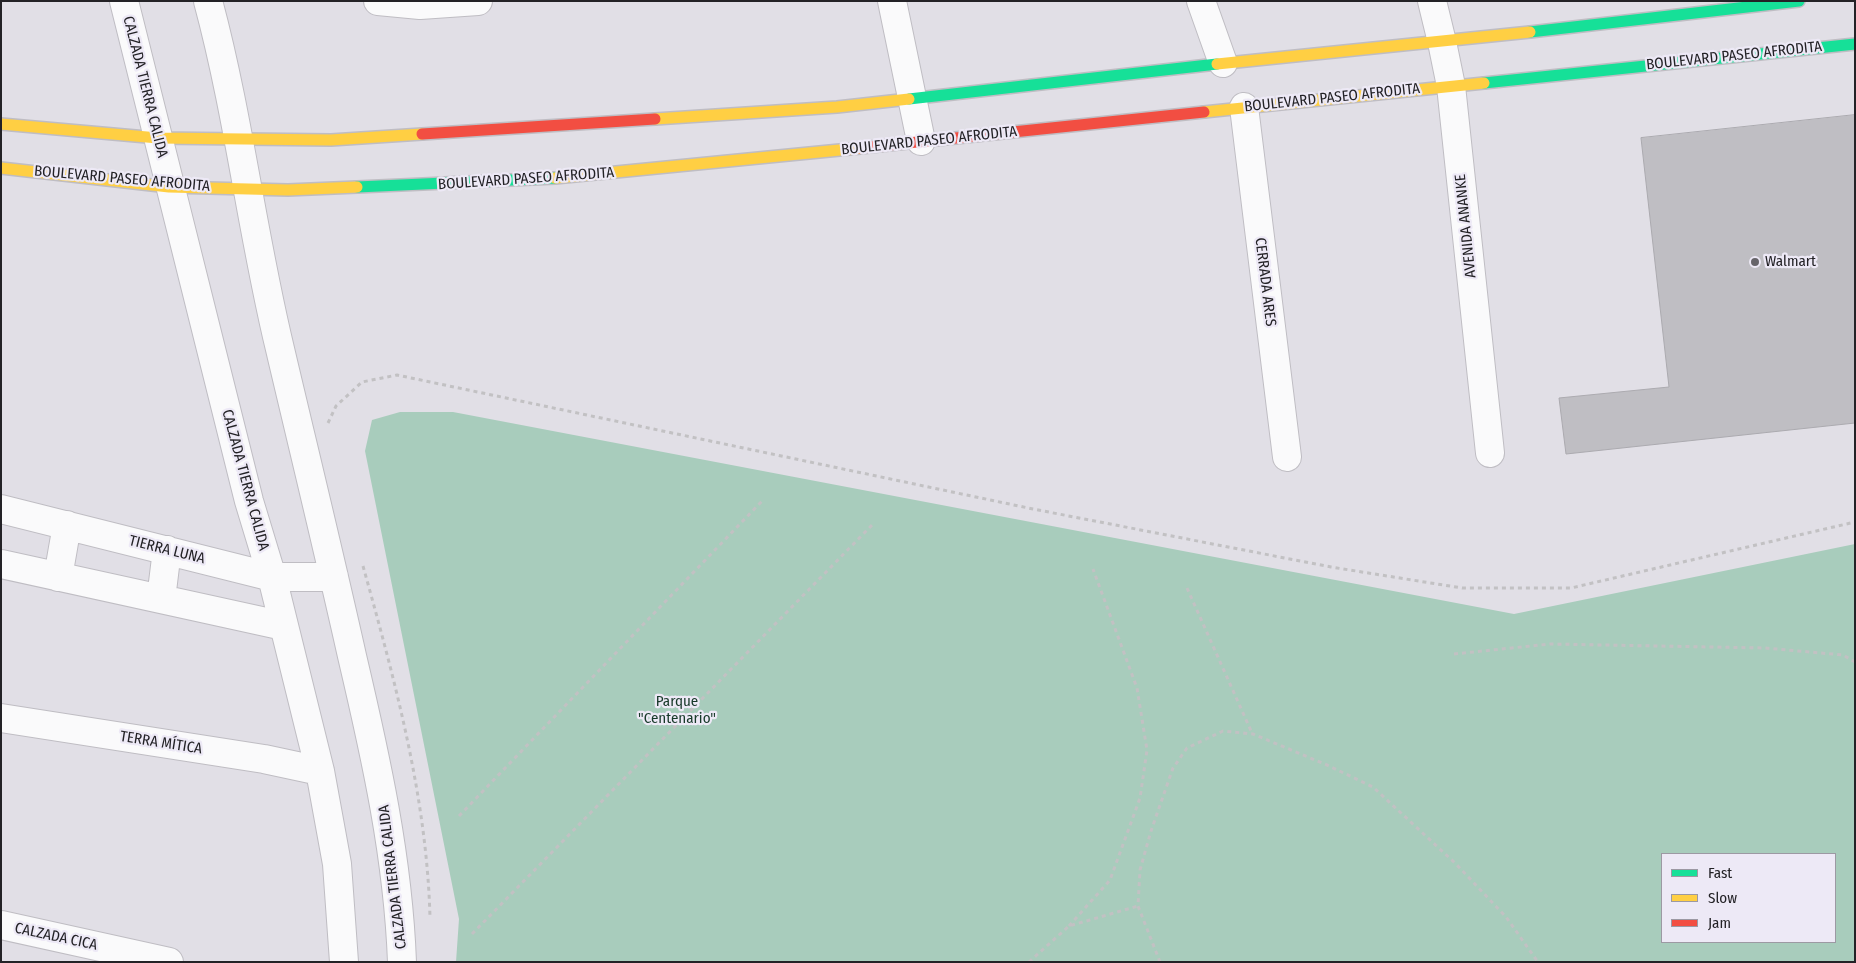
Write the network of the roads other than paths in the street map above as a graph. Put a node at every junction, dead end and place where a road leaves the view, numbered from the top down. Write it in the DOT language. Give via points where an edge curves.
graph roads {
  1 [pos="124,1"];
  2 [pos="208,1"];
  3 [pos="378,1"];
  4 [pos="478,1"];
  5 [pos="892,1"];
  6 [pos="1201,1"];
  7 [pos="1432,1"];
  8 [pos="1799,1"];
  9 [pos="1442,42"];
  10 [pos="1855,44"];
  11 [pos="1223,63"];
  12 [pos="1451,86"];
  13 [pos="913,100"];
  14 [pos="1244,107"];
  15 [pos="1,124"];
  16 [pos="158,138"];
  17 [pos="240,140"];
  18 [pos="921,141"];
  19 [pos="1,168"];
  20 [pos="169,187"];
  21 [pos="249,189"];
  22 [pos="1490,453"];
  23 [pos="1287,457"];
  24 [pos="1,510"];
  25 [pos="66,525"];
  26 [pos="167,550"];
  27 [pos="1,564"];
  28 [pos="58,577"];
  29 [pos="272,577"];
  30 [pos="334,577"];
  31 [pos="161,599"];
  32 [pos="284,626"];
  33 [pos="1,718"];
  34 [pos="320,771"];
  35 [pos="1,925"];
  36 [pos="169,962"];
  37 [pos="344,962"];
  38 [pos="402,962"];
  1 -- 16 [label="street, CALZADA TIERRA CALIDA"];
  2 -- 17 [label="street, CALZADA TIERRA CALIDA"];
  3 -- 4 [label="street" via="420,5"];
  5 -- 13 [label="street"];
  6 -- 11 [label="street"];
  7 -- 9 [label="street, AVENIDA ANANKE"];
  8 -- 9 [label="street"];
  9 -- 11 [label="street"];
  9 -- 12 [label="street, AVENIDA ANANKE"];
  10 -- 12 [label="street, BOULEVARD PASEO AFRODITA"];
  11 -- 13 [label="street"];
  12 -- 14 [label="street, BOULEVARD PASEO AFRODITA"];
  12 -- 22 [label="street, AVENIDA ANANKE"];
  13 -- 17 [label="street" via="837,108 331,140"];
  13 -- 18 [label="street"];
  14 -- 18 [label="street, BOULEVARD PASEO AFRODITA"];
  14 -- 23 [label="street, CERRADA ARES"];
  15 -- 16 [label="street"];
  16 -- 17 [label="street"];
  16 -- 20 [label="street, CALZADA TIERRA CALIDA"];
  17 -- 21 [label="street, CALZADA TIERRA CALIDA"];
  18 -- 21 [label="street, BOULEVARD PASEO AFRODITA" via="587,176 357,188"];
  19 -- 20 [label="street, BOULEVARD PASEO AFRODITA"];
  20 -- 21 [label="street, BOULEVARD PASEO AFRODITA"];
  20 -- 29 [label="street, CALZADA TIERRA CALIDA" via="249,501"];
  21 -- 30 [label="street, CALZADA TIERRA CALIDA" via="274,324"];
  24 -- 25 [label="street, TIERRA LUNA"];
  25 -- 26 [label="street, TIERRA LUNA"];
  25 -- 28 [label="street"];
  26 -- 29 [label="street, TIERRA LUNA"];
  26 -- 31 [label="street"];
  27 -- 28 [label="street"];
  28 -- 31 [label="street"];
  29 -- 30 [label="street, TIERRA LUNA"];
  29 -- 32 [label="street, CALZADA TIERRA CALIDA"];
  30 -- 38 [label="street, CALZADA TIERRA CALIDA" via="376,757 392,842"];
  31 -- 32 [label="street"];
  32 -- 34 [label="street, CALZADA TIERRA CALIDA"];
  33 -- 34 [label="street, TERRA MÍTICA" via="264,759"];
  34 -- 37 [label="street, CALZADA TIERRA CALIDA" via="338,864"];
  35 -- 36 [label="street, CALZADA CICA"];
}
